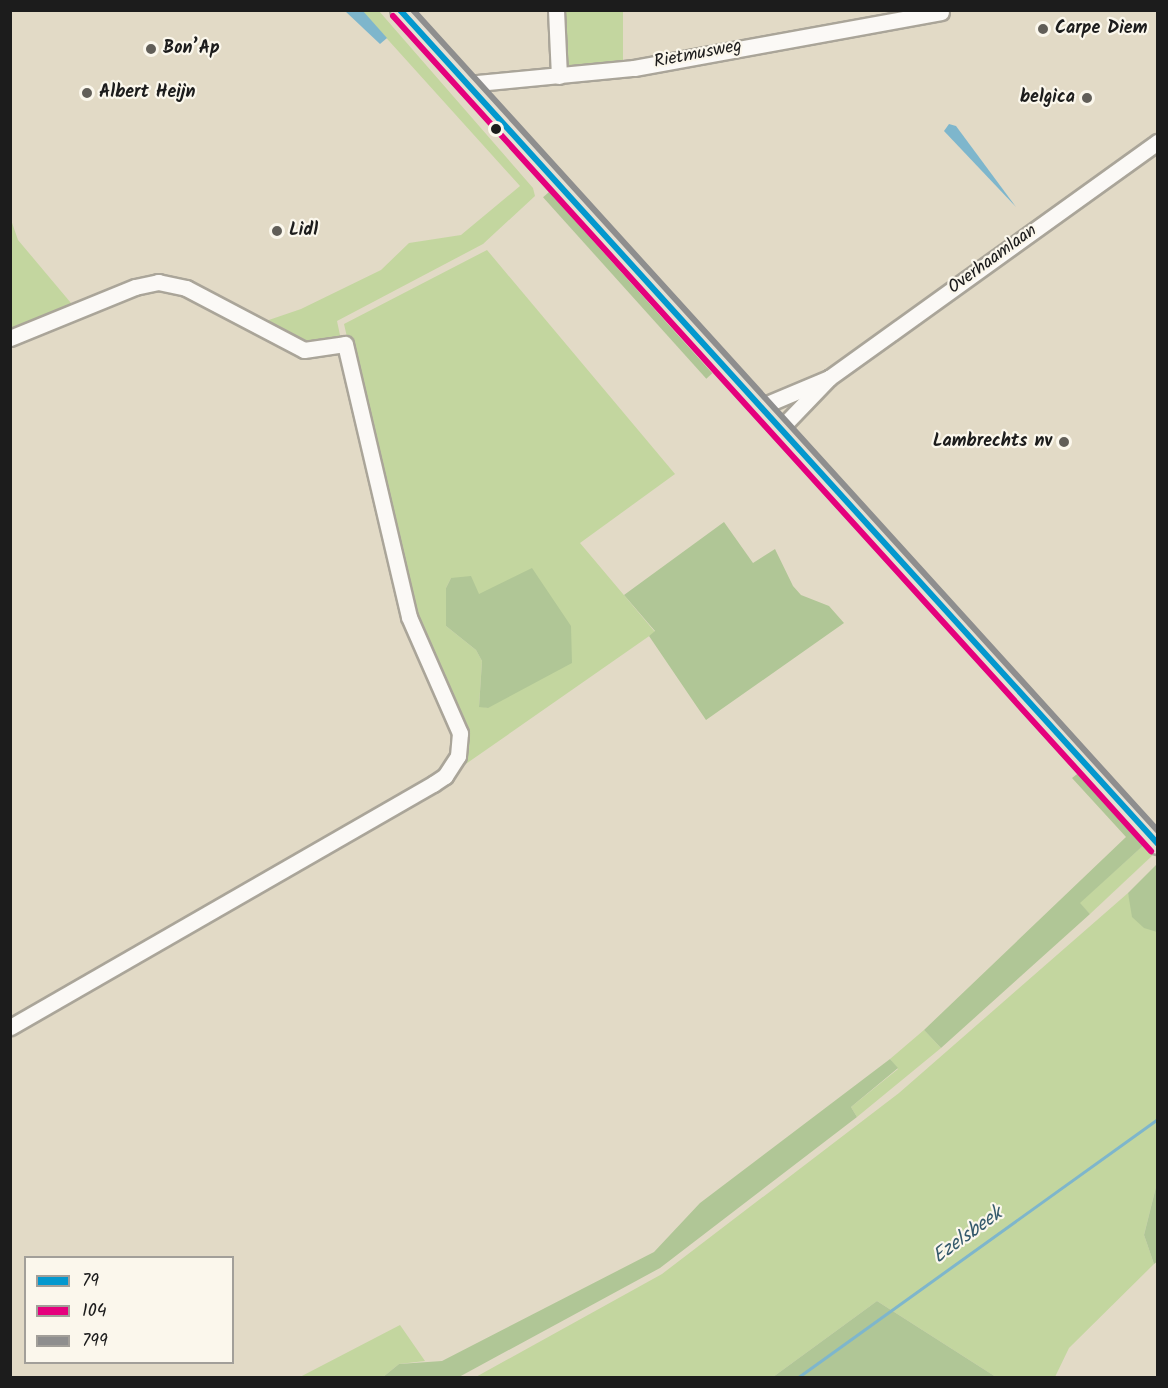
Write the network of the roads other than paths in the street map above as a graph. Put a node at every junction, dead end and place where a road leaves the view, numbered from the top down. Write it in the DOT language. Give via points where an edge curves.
graph roads {
  1 [pos="400,10"];
  2 [pos="556,10"];
  3 [pos="934,12"];
  4 [pos="559,76"];
  5 [pos="467,84"];
  6 [pos="1158,142"];
  7 [pos="10,338"];
  8 [pos="829,378"];
  9 [pos="760,407"];
  10 [pos="780,429"];
  11 [pos="1158,845"];
  12 [pos="10,1027"];
  1 -- 5 [label="main road"];
  2 -- 4 [label="street"];
  3 -- 4 [label="street, Rietmusweg" via="634,68"];
  4 -- 5 [label="street, Rietmusweg"];
  5 -- 9 [label="main road"];
  6 -- 8 [label="street, Overhaamlaan"];
  7 -- 12 [label="street" via="135,287 158,282 186,288 304,350 345,344 409,617 460,732 458,756 439,780"];
  8 -- 9 [label="street, Overhaamlaan"];
  8 -- 10 [label="street, Overhaamlaan"];
  9 -- 10 [label="main road"];
  10 -- 11 [label="main road"];
}
